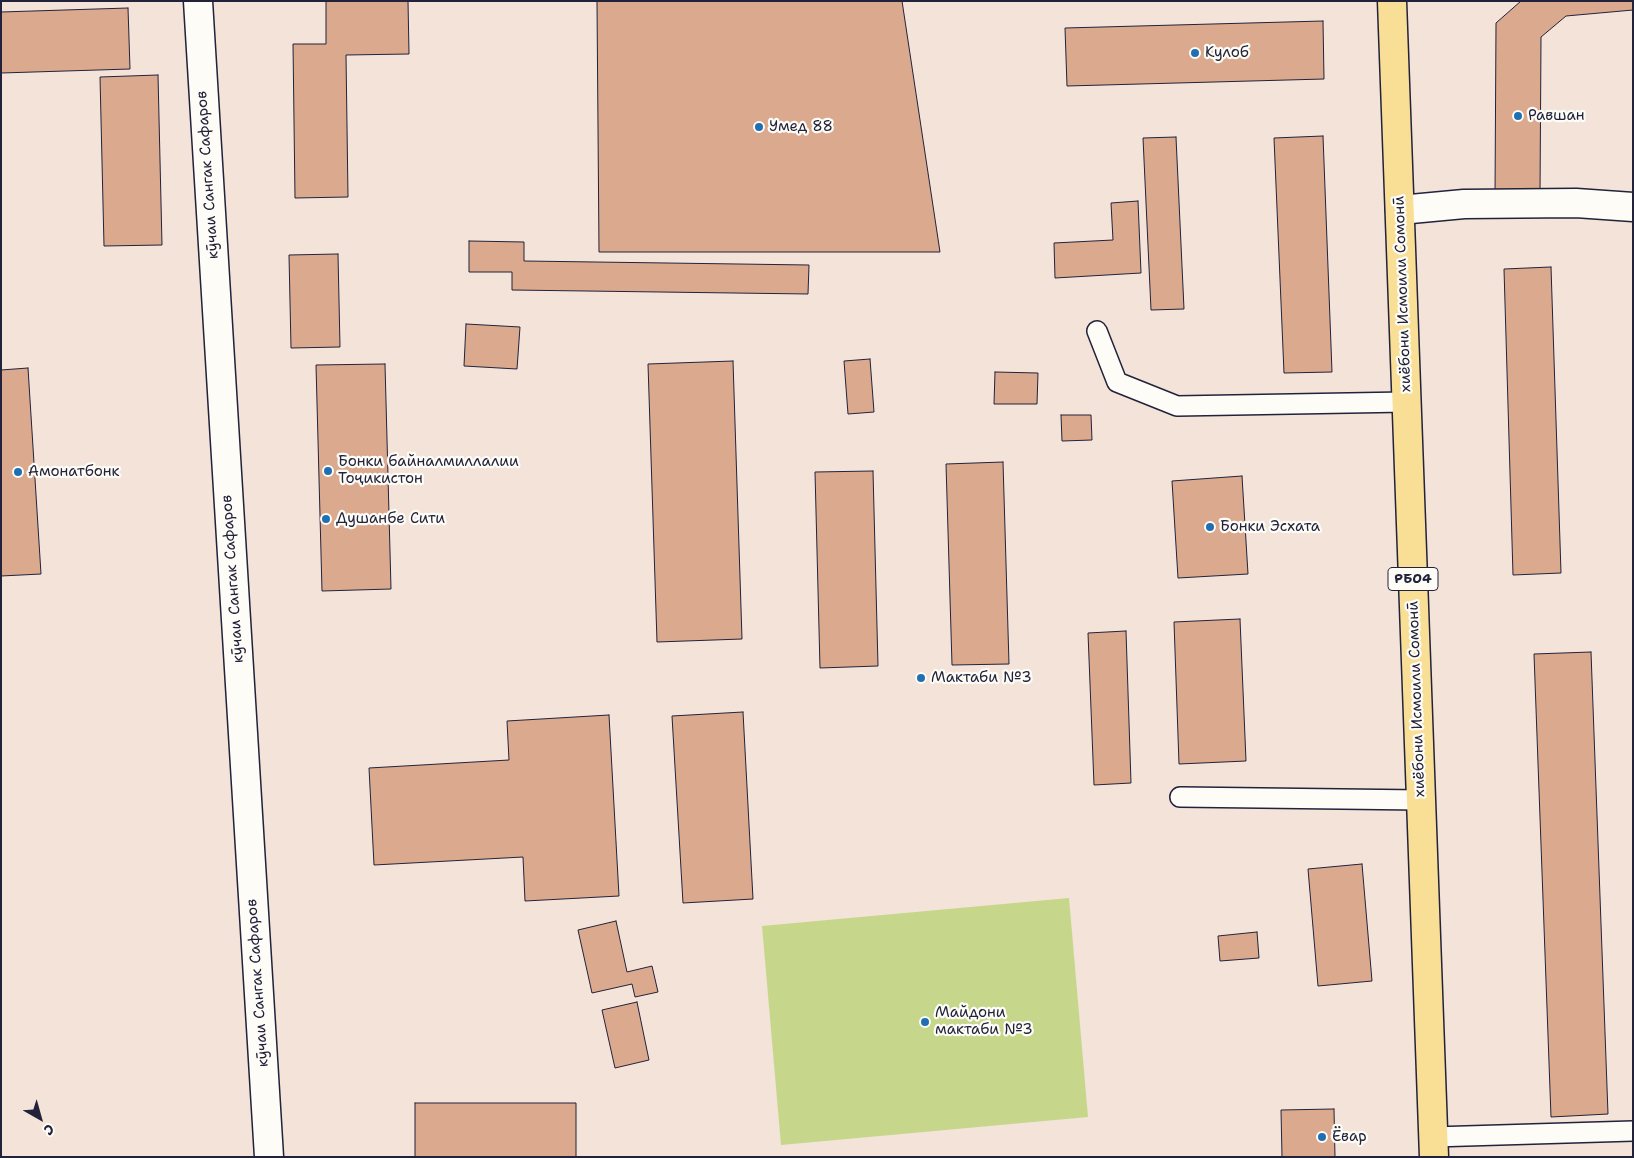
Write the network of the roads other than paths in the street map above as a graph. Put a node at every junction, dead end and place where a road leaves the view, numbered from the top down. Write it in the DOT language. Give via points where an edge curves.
graph roads {
  1 [pos="198,1"];
  2 [pos="1392,1"];
  3 [pos="1633,207"];
  4 [pos="1400,210"];
  5 [pos="1097,331"];
  6 [pos="1406,402"];
  7 [pos="1180,797"];
  8 [pos="1421,800"];
  9 [pos="1633,1131"];
  10 [pos="1433,1147"];
  11 [pos="269,1157"];
  1 -- 11 [label="street, кӯчаи Сангак Сафаров"];
  2 -- 4 [label="main road, хиёбони Исмоили Сомонӣ / РБ04"];
  3 -- 4 [label="street" via="1576,203 1464,204"];
  4 -- 6 [label="main road, хиёбони Исмоили Сомонӣ / РБ04"];
  5 -- 6 [label="lane" via="1117,382 1177,406"];
  6 -- 8 [label="main road, хиёбони Исмоили Сомонӣ / РБ04"];
  7 -- 8 [label="lane"];
  8 -- 10 [label="main road, хиёбони Исмоили Сомонӣ / РБ04"];
  9 -- 10 [label="lane"];
}
